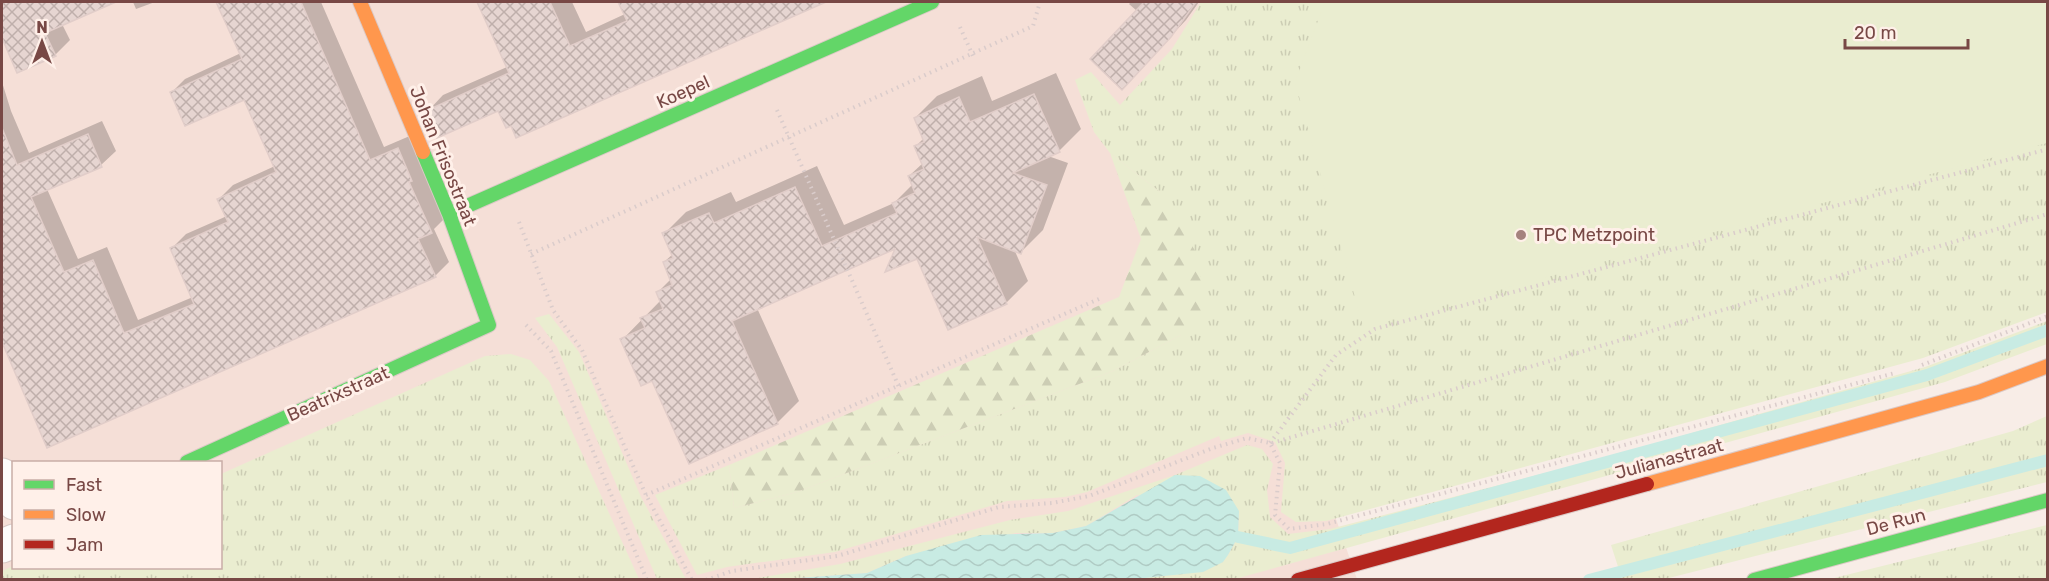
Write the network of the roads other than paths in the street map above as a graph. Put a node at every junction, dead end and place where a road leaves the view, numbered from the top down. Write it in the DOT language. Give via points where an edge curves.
graph roads {
  1 [pos="360,2"];
  2 [pos="932,2"];
  3 [pos="449,214"];
  4 [pos="489,325"];
  5 [pos="2048,366"];
  6 [pos="188,461"];
  7 [pos="2,475"];
  8 [pos="12,498"];
  9 [pos="2048,500"];
  10 [pos="1298,579"];
  11 [pos="1754,579"];
  1 -- 3 [label="street, Johan Frisostraat"];
  2 -- 3 [label="street, Koepel"];
  3 -- 4 [label="street, Johan Frisostraat"];
  4 -- 6 [label="street, Beatrixstraat"];
  5 -- 10 [label="street, Julianastraat" via="1979,392"];
  7 -- 8 [label="street"];
  9 -- 11 [label="street, De Run"];
}
